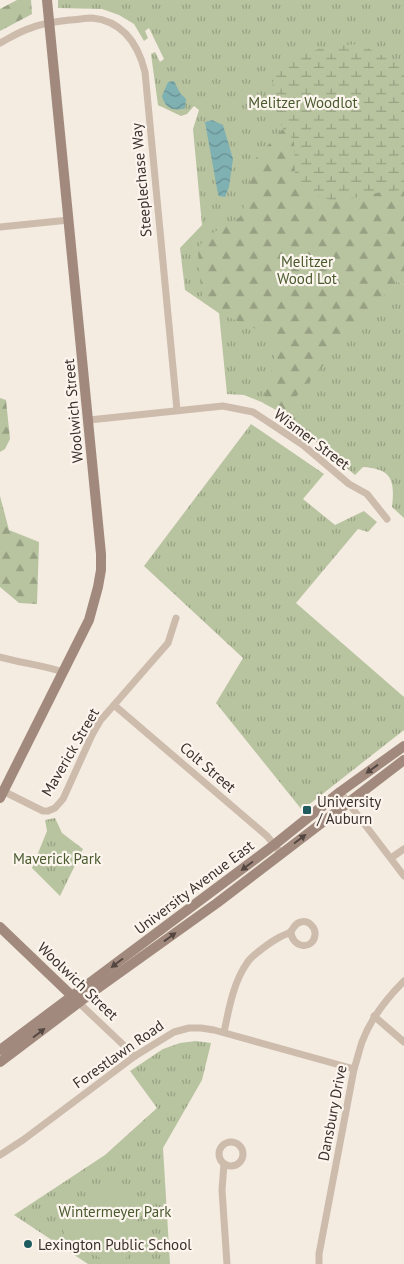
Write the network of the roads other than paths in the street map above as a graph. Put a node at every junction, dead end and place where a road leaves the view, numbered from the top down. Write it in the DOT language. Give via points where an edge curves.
graph roads {
  1 [pos="47,0"];
  2 [pos="49,23"];
  3 [pos="0,43"];
  4 [pos="69,220"];
  5 [pos="0,227"];
  6 [pos="177,410"];
  7 [pos="88,420"];
  8 [pos="387,519"];
  9 [pos="176,618"];
  10 [pos="0,657"];
  11 [pos="63,672"];
  12 [pos="114,705"];
  13 [pos="404,746"];
  14 [pos="404,760"];
  15 [pos="340,792"];
  16 [pos="2,794"];
  17 [pos="348,802"];
  18 [pos="278,849"];
  19 [pos="404,849"];
  20 [pos="391,858"];
  21 [pos="404,876"];
  22 [pos="0,927"];
  23 [pos="291,931"];
  24 [pos="404,981"];
  25 [pos="76,999"];
  26 [pos="374,1016"];
  27 [pos="224,1032"];
  28 [pos="404,1042"];
  29 [pos="0,1050"];
  30 [pos="135,1056"];
  31 [pos="0,1062"];
  32 [pos="354,1069"];
  33 [pos="0,1156"];
  34 [pos="224,1164"];
  35 [pos="227,1264"];
  36 [pos="319,1264"];
  1 -- 2 [label="street, Woolwich Street"];
  2 -- 3 [label="street, Steeplechase Way"];
  2 -- 4 [label="street, Woolwich Street"];
  2 -- 6 [label="street, Steeplechase Way" via="91,18 106,22 120,28 139,51 145,72"];
  4 -- 5 [label="street"];
  4 -- 7 [label="street, Woolwich Street"];
  6 -- 7 [label="street, Wismer Street"];
  6 -- 8 [label="street, Wismer Street" via="223,406 253,412 367,494"];
  7 -- 11 [label="street, Woolwich Street" via="101,570 89,620"];
  9 -- 12 [label="street, Maverick Street" via="168,643"];
  10 -- 11 [label="street"];
  11 -- 16 [label="street, Woolwich Street"];
  12 -- 16 [label="street, Maverick Street" via="100,721 63,799 55,808 43,810"];
  12 -- 18 [label="street, Colt Street" via="267,836"];
  13 -- 15 [label="street, University Avenue East, one-way"];
  14 -- 17 [label="street, University Avenue East"];
  15 -- 17 [label="street"];
  15 -- 18 [label="street, University Avenue East"];
  18 -- 17 [label="street, University Avenue East, one-way"];
  17 -- 20 [label="street"];
  18 -- 25 [label="street, University Avenue East"];
  19 -- 20 [label="street"];
  20 -- 21 [label="street"];
  22 -- 25 [label="street, Woolwich Street"];
  23 -- 27 [label="street" via="248,960 239,975"];
  24 -- 26 [label="street, Dansbury Drive"];
  25 -- 29 [label="street, University Avenue East"];
  25 -- 30 [label="street, Woolwich Street"];
  31 -- 25 [label="street, University Avenue East, one-way"];
  26 -- 28 [label="street"];
  26 -- 32 [label="street, Dansbury Drive"];
  27 -- 30 [label="street, Forestlawn Road" via="188,1028 174,1032"];
  27 -- 32 [label="street, Forestlawn Road"];
  30 -- 33 [label="street, Forestlawn Road"];
  32 -- 36 [label="street, Dansbury Drive"];
  34 -- 35 [label="street" via="222,1190"];
}
